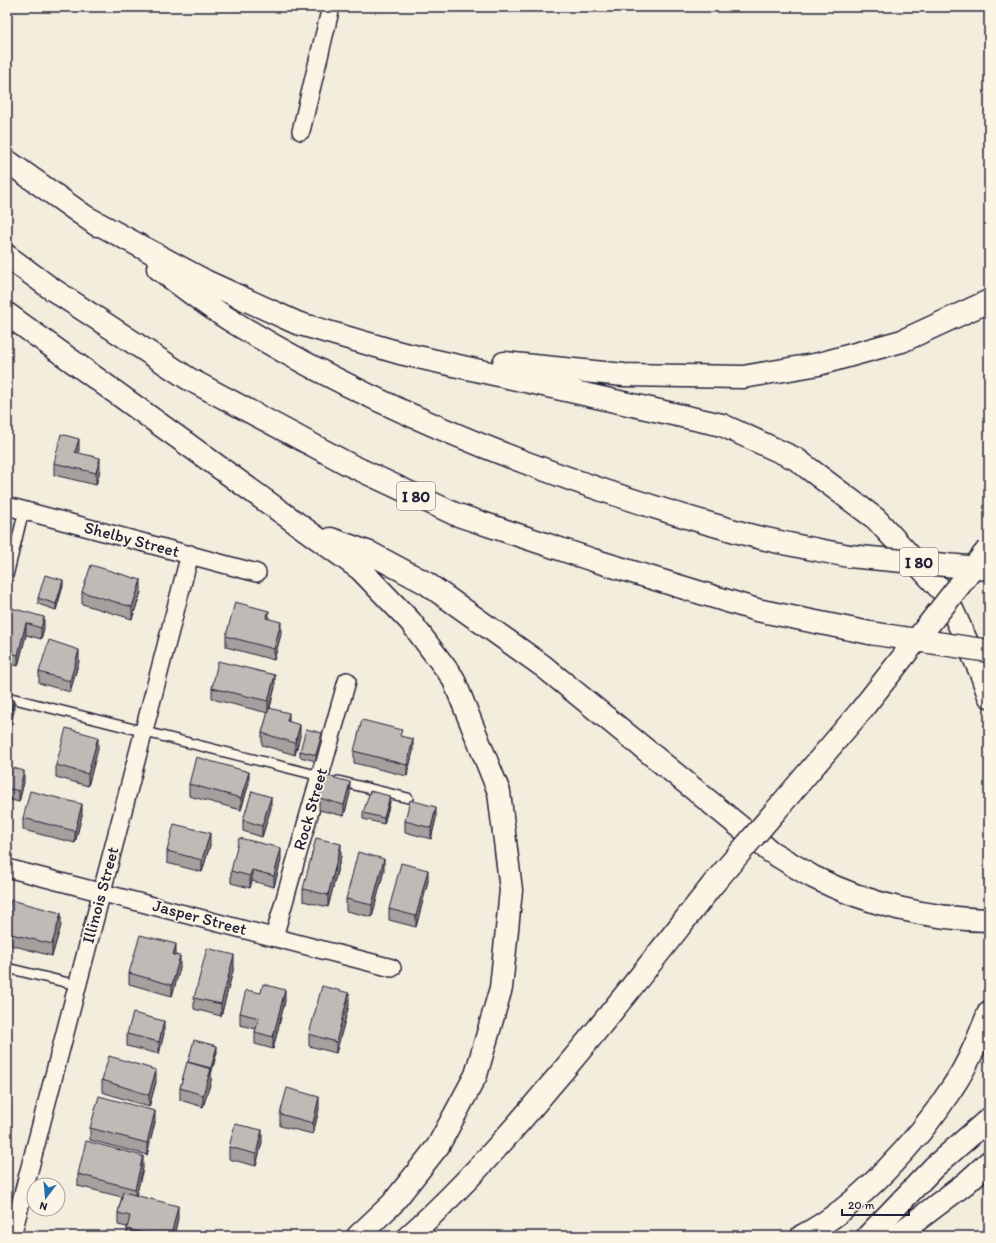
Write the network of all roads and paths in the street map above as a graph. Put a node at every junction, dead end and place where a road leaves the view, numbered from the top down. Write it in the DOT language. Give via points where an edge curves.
graph roads {
  1 [pos="331,7"];
  2 [pos="301,131"];
  3 [pos="7,161"];
  4 [pos="86,217"];
  5 [pos="7,256"];
  6 [pos="989,301"];
  7 [pos="7,314"];
  8 [pos="400,353"];
  9 [pos="7,506"];
  10 [pos="24,510"];
  11 [pos="310,531"];
  12 [pos="989,553"];
  13 [pos="190,554"];
  14 [pos="256,573"];
  15 [pos="7,580"];
  16 [pos="989,651"];
  17 [pos="347,681"];
  18 [pos="989,696"];
  19 [pos="7,697"];
  20 [pos="143,731"];
  21 [pos="320,776"];
  22 [pos="408,798"];
  23 [pos="7,868"];
  24 [pos="100,892"];
  25 [pos="989,920"];
  26 [pos="274,937"];
  27 [pos="7,968"];
  28 [pos="392,968"];
  29 [pos="77,985"];
  30 [pos="989,1012"];
  31 [pos="989,1118"];
  32 [pos="989,1162"];
  33 [pos="12,1218"];
  34 [pos="12,1236"];
  35 [pos="358,1236"];
  36 [pos="409,1236"];
  37 [pos="802,1236"];
  38 [pos="868,1236"];
  39 [pos="896,1236"];
  1 -- 2 [label="street"];
  3 -- 4 [label="main road, I 80"];
  4 -- 8 [label="main road" via="207,282 297,323"];
  4 -- 12 [label="main road, I 80, bridge" via="234,323 350,388 476,444 609,492 743,533 849,556"];
  5 -- 16 [label="main road, I 80, bridge" via="49,287 190,379 350,465 455,514 593,560 757,610 870,633"];
  6 -- 8 [label="main road" via="902,341 819,364 743,377 624,375"];
  7 -- 11 [label="main road"];
  8 -- 18 [label="main road" via="722,425 796,459 876,519 944,594"];
  9 -- 10 [label="street, Shelby Street"];
  10 -- 13 [label="street, Shelby Street"];
  10 -- 15 [label="lane"];
  11 -- 25 [label="main road" via="370,553 426,583 543,666 771,852 813,877 897,908"];
  11 -- 35 [label="main road" via="360,569 410,621 453,678 500,792 512,890 501,988 476,1075 438,1146 392,1204"];
  12 -- 36 [label="main road, bridge" via="859,713 714,883 592,1037 495,1152 446,1204"];
  13 -- 14 [label="street, Shelby Street"];
  13 -- 20 [label="street, Illinois Street"];
  17 -- 21 [label="street, Rock Street"];
  19 -- 20 [label="lane"];
  20 -- 21 [label="lane"];
  20 -- 24 [label="street, Illinois Street"];
  21 -- 22 [label="lane"];
  21 -- 26 [label="street, Rock Street"];
  23 -- 24 [label="street, Jasper Street"];
  24 -- 26 [label="street, Jasper Street"];
  24 -- 29 [label="street, Illinois Street"];
  26 -- 28 [label="street, Jasper Street"];
  27 -- 29 [label="lane"];
  29 -- 33 [label="street, Illinois Street"];
  30 -- 37 [label="main road" via="953,1088 910,1144 875,1181 818,1228"];
  31 -- 38 [label="main road" via="934,1167"];
  32 -- 39 [label="main road" via="966,1183"];
  33 -- 34 [label="street, Illinois Street"];
}
